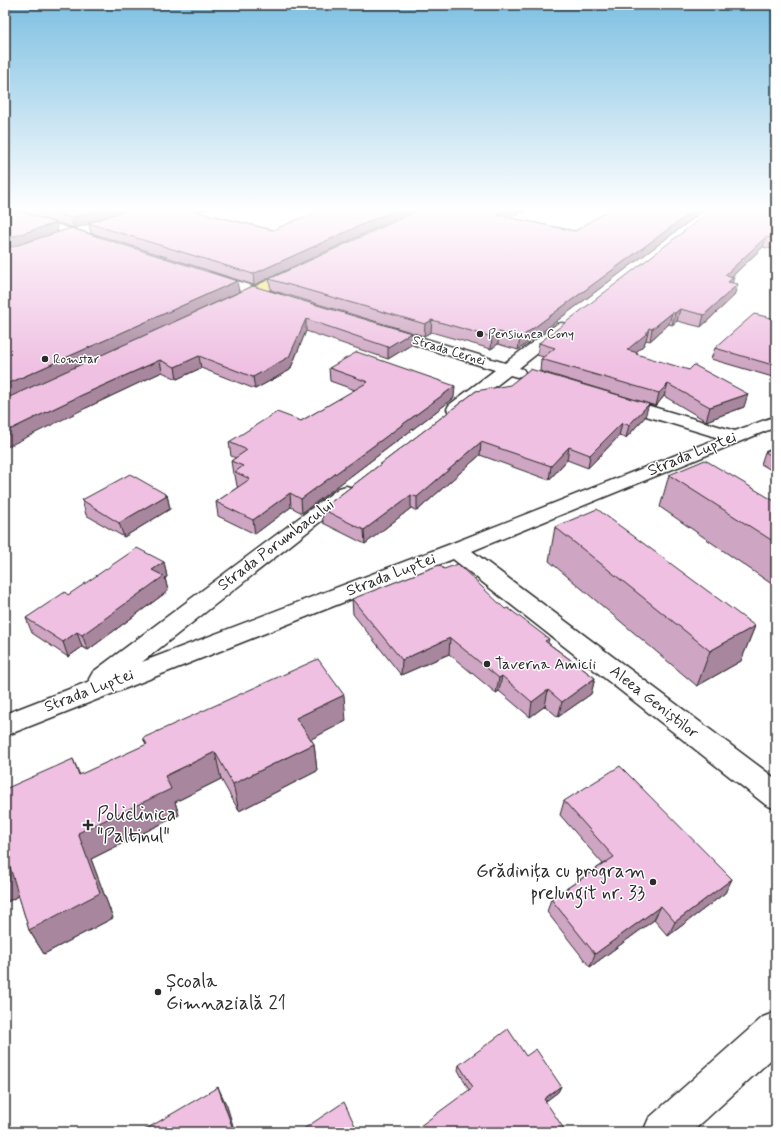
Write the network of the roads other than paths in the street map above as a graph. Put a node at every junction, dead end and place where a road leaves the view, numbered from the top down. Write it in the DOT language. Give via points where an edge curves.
graph roads {
  1 [pos="311,265"];
  2 [pos="196,272"];
  3 [pos="254,291"];
  4 [pos="286,301"];
  5 [pos="223,306"];
  6 [pos="575,317"];
  7 [pos="370,327"];
  8 [pos="507,369"];
  9 [pos="529,376"];
  10 [pos="603,398"];
  11 [pos="443,418"];
  12 [pos="776,420"];
  13 [pos="735,437"];
  14 [pos="360,481"];
  15 [pos="456,550"];
  16 [pos="83,693"];
  17 [pos="5,725"];
  18 [pos="776,796"];
  19 [pos="776,1030"];
  20 [pos="663,1132"];
  1 -- 3 [label="main road"];
  2 -- 3 [label="street"];
  3 -- 4 [label="street"];
  3 -- 5 [label="main road"];
  6 -- 8 [label="street"];
  7 -- 8 [label="street, Strada Cernei"];
  8 -- 9 [label="street, Strada Cernei"];
  8 -- 11 [label="street"];
  10 -- 13 [label="street"];
  12 -- 13 [label="street, Strada Luptei"];
  13 -- 15 [label="street, Strada Luptei"];
  14 -- 16 [label="street, Strada Porumbacului"];
  15 -- 16 [label="street, Strada Luptei"];
  15 -- 18 [label="street, Aleea Geniștilor"];
  16 -- 17 [label="street, Strada Luptei"];
  19 -- 20 [label="street"];
}
